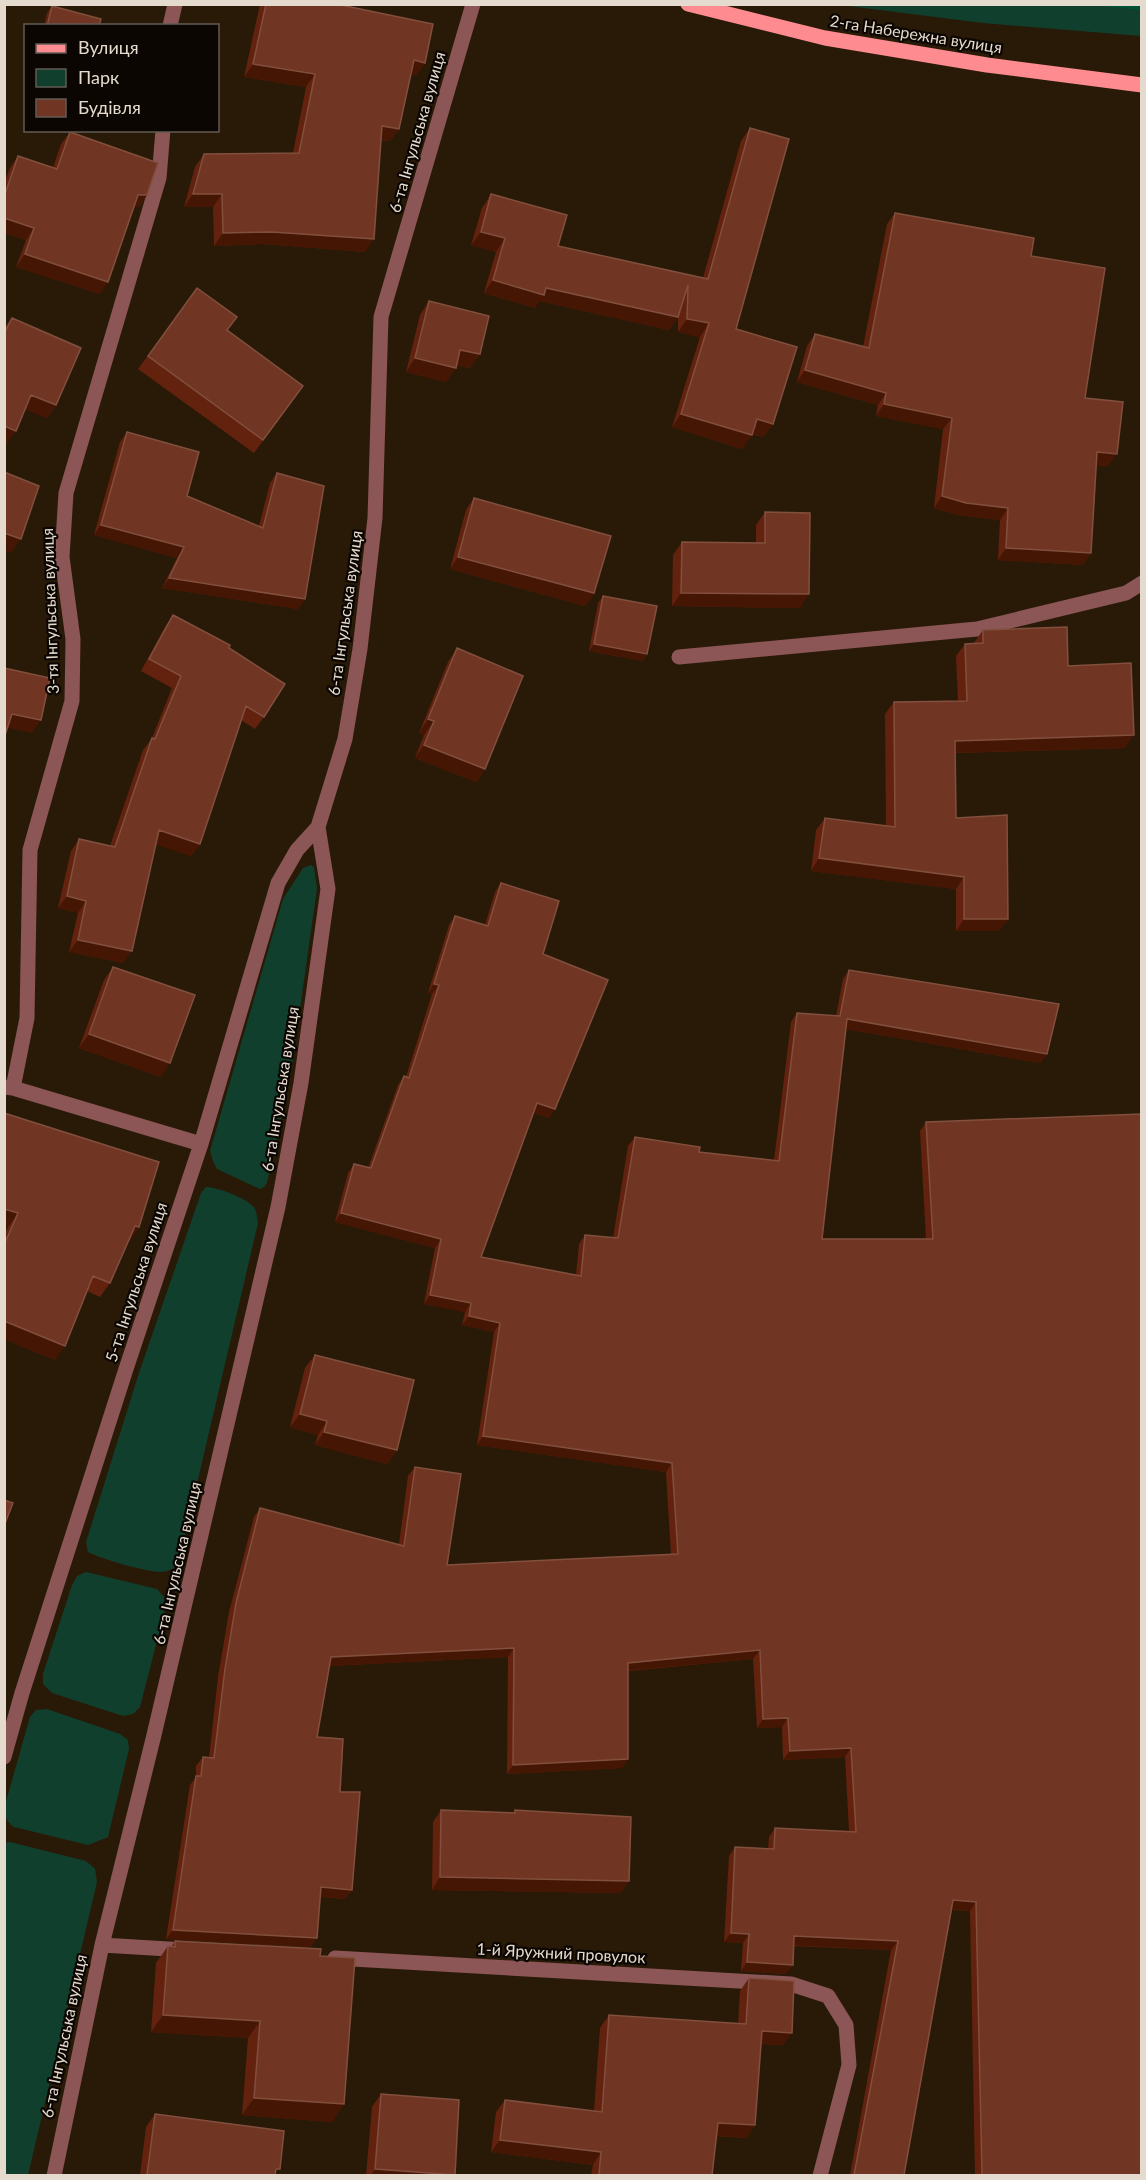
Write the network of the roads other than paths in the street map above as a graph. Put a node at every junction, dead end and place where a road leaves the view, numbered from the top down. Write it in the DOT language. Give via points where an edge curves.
graph roads {
  1 [pos="175,4"];
  2 [pos="473,4"];
  3 [pos="687,4"];
  4 [pos="170,24"];
  5 [pos="1142,85"];
  6 [pos="163,132"];
  7 [pos="1142,583"];
  8 [pos="679,657"];
  9 [pos="318,827"];
  10 [pos="8,1088"];
  11 [pos="201,1144"];
  12 [pos="4,1757"];
  13 [pos="102,1945"];
  14 [pos="197,1950"];
  15 [pos="316,1957"];
  16 [pos="54,2175"];
  17 [pos="820,2175"];
  1 -- 4 [label="street"];
  2 -- 9 [label="street, 6-та Інгульська вулиця" via="381,317 375,518 360,649 345,739"];
  3 -- 5 [label="main road, 2-га Набережна вулиця" via="825,38"];
  6 -- 10 [label="street, 3-тя Інгульська вулиця" via="159,178 66,493 62,556 73,639 72,701 30,850 27,1018"];
  7 -- 8 [label="street" via="1126,593 977,629"];
  9 -- 11 [label="street, 5-та Інгульська вулиця" via="297,850 278,883"];
  9 -- 13 [label="street, 6-та Інгульська вулиця" via="328,889 301,1083 278,1207"];
  10 -- 11 [label="street"];
  11 -- 12 [label="street, 5-та Інгульська вулиця"];
  13 -- 14 [label="street"];
  13 -- 16 [label="street, 6-та Інгульська вулиця"];
  15 -- 17 [label="street, 1-й Яружний провулок" via="791,1984 828,1996 846,2025 849,2065"];
}
